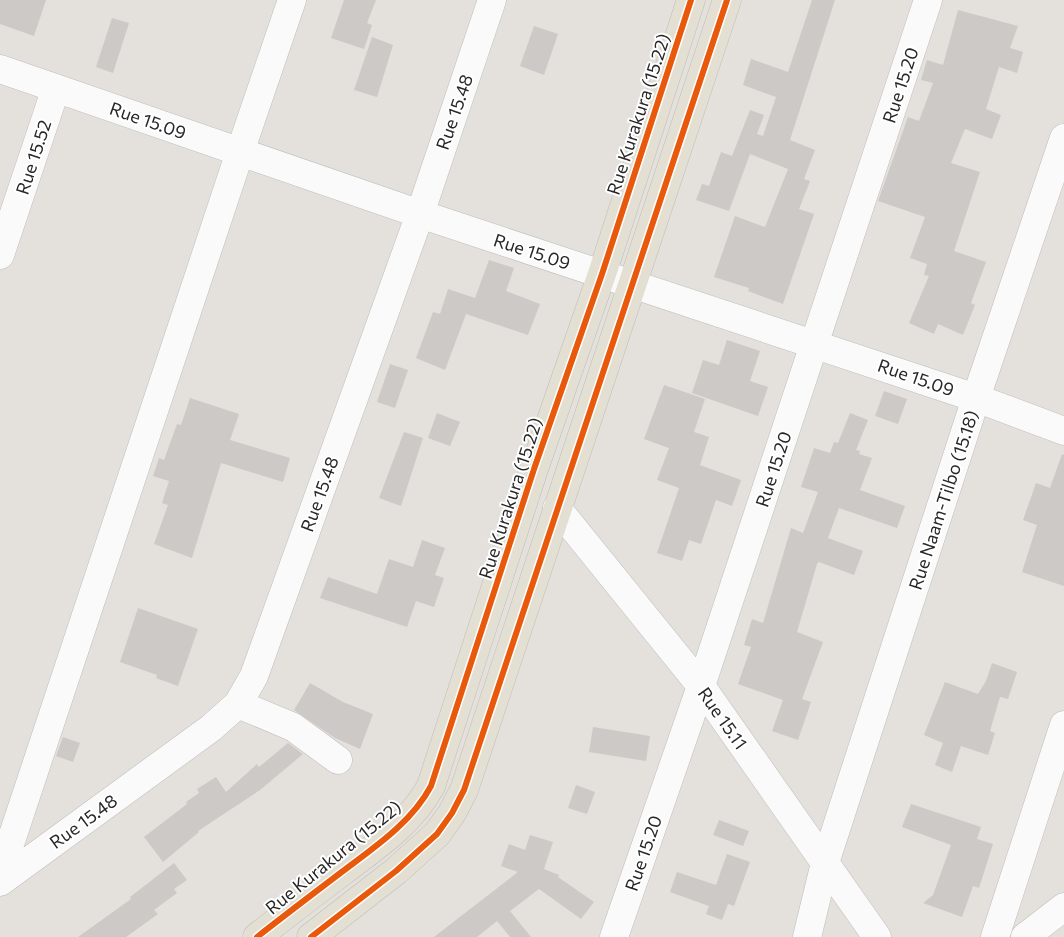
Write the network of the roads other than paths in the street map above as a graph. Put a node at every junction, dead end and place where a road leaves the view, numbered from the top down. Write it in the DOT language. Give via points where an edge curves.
graph roads {
  1 [pos="292,0"];
  2 [pos="492,0"];
  3 [pos="691,0"];
  4 [pos="727,0"];
  5 [pos="928,0"];
  6 [pos="0,69"];
  7 [pos="56,88"];
  8 [pos="1064,138"];
  9 [pos="240,152"];
  10 [pos="420,214"];
  11 [pos="0,255"];
  12 [pos="602,274"];
  13 [pos="634,284"];
  14 [pos="815,343"];
  15 [pos="976,398"];
  16 [pos="1064,431"];
  17 [pos="557,508"];
  18 [pos="701,686"];
  19 [pos="238,704"];
  20 [pos="1064,725"];
  21 [pos="338,760"];
  22 [pos="825,863"];
  23 [pos="0,874"];
  24 [pos="0,882"];
  25 [pos="1064,907"];
  26 [pos="257,937"];
  27 [pos="311,937"];
  28 [pos="614,937"];
  29 [pos="807,937"];
  30 [pos="877,937"];
  31 [pos="995,937"];
  32 [pos="1025,937"];
  1 -- 9 [label="street"];
  2 -- 10 [label="street, Rue 15.48"];
  3 -- 12 [label="main road, Rue Kurakura (15.22)"];
  4 -- 13 [label="main road"];
  5 -- 14 [label="street, Rue 15.20"];
  6 -- 7 [label="street, Rue 15.09"];
  7 -- 9 [label="street, Rue 15.09"];
  7 -- 11 [label="street, Rue 15.52"];
  8 -- 15 [label="street, Rue Naam-Tilbo (15.18)"];
  9 -- 10 [label="street, Rue 15.09"];
  9 -- 23 [label="street"];
  10 -- 12 [label="street, Rue 15.09"];
  10 -- 19 [label="street, Rue 15.48" via="254,676"];
  12 -- 13 [label="street, Rue 15.09"];
  12 -- 26 [label="main road, Rue Kurakura (15.22)" via="534,469 431,786 422,802 377,845"];
  13 -- 14 [label="street, Rue 15.09"];
  13 -- 17 [label="main road"];
  14 -- 15 [label="street, Rue 15.09"];
  14 -- 18 [label="street, Rue 15.20"];
  15 -- 16 [label="street, Rue 15.09"];
  15 -- 22 [label="street, Rue Naam-Tilbo (15.18)"];
  17 -- 18 [label="street, Rue 15.11"];
  17 -- 27 [label="main road" via="464,790 452,813 437,834 396,871"];
  18 -- 22 [label="street, Rue 15.11"];
  18 -- 28 [label="street, Rue 15.20"];
  19 -- 21 [label="street" via="293,727"];
  19 -- 24 [label="street, Rue 15.48" via="211,728"];
  20 -- 31 [label="street"];
  22 -- 29 [label="street, Rue Naam-Tilbo (15.18)"];
  22 -- 30 [label="street, Rue 15.11"];
  25 -- 32 [label="street"];
}
